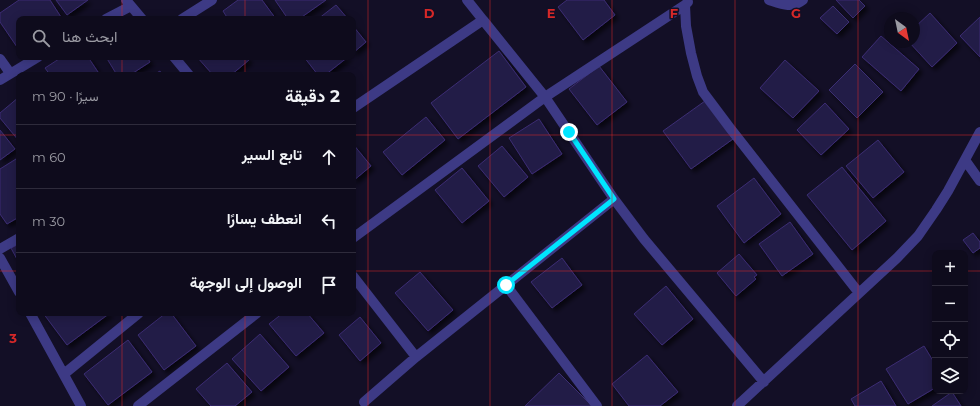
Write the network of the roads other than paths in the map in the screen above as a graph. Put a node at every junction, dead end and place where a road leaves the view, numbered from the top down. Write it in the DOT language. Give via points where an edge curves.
graph roads {
  1 [pos="212,0"];
  2 [pos="467,0"];
  3 [pos="769,0"];
  4 [pos="803,0"];
  5 [pos="129,3"];
  6 [pos="688,3"];
  7 [pos="110,16"];
  8 [pos="140,16"];
  9 [pos="187,16"];
  10 [pos="483,20"];
  11 [pos="0,59"];
  12 [pos="34,60"];
  13 [pos="176,60"];
  14 [pos="16,72"];
  15 [pos="186,72"];
  16 [pos="0,80"];
  17 [pos="545,97"];
  18 [pos="356,106"];
  19 [pos="980,132"];
  20 [pos="965,160"];
  21 [pos="980,181"];
  22 [pos="614,199"];
  23 [pos="356,236"];
  24 [pos="16,240"];
  25 [pos="0,249"];
  26 [pos="0,258"];
  27 [pos="356,280"];
  28 [pos="506,285"];
  29 [pos="16,287"];
  30 [pos="859,293"];
  31 [pos="32,316"];
  32 [pos="135,316"];
  33 [pos="253,316"];
  34 [pos="416,357"];
  35 [pos="64,374"];
  36 [pos="764,382"];
  37 [pos="363,405"];
  38 [pos="81,406"];
  39 [pos="138,406"];
  40 [pos="597,406"];
  41 [pos="737,406"];
  1 -- 9 [label="street"];
  2 -- 10 [label="street"];
  3 -- 4 [label="street" via="789,6"];
  5 -- 7 [label="street"];
  5 -- 8 [label="street"];
  6 -- 17 [label="street"];
  6 -- 30 [label="street" via="686,26 690,53 703,92"];
  10 -- 17 [label="street"];
  10 -- 18 [label="street"];
  11 -- 14 [label="street"];
  12 -- 14 [label="street"];
  13 -- 15 [label="street"];
  14 -- 16 [label="street"];
  17 -- 22 [label="street"];
  17 -- 23 [label="street"];
  19 -- 20 [label="street"];
  20 -- 21 [label="street"];
  20 -- 30 [label="street" via="918,236"];
  22 -- 28 [label="street"];
  22 -- 36 [label="street" via="644,239"];
  24 -- 25 [label="street"];
  26 -- 29 [label="street"];
  27 -- 34 [label="street"];
  28 -- 34 [label="street"];
  28 -- 40 [label="street"];
  30 -- 36 [label="street"];
  31 -- 35 [label="street"];
  32 -- 35 [label="street"];
  33 -- 39 [label="street"];
  34 -- 37 [label="street"];
  35 -- 38 [label="street"];
  36 -- 41 [label="street"];
}
